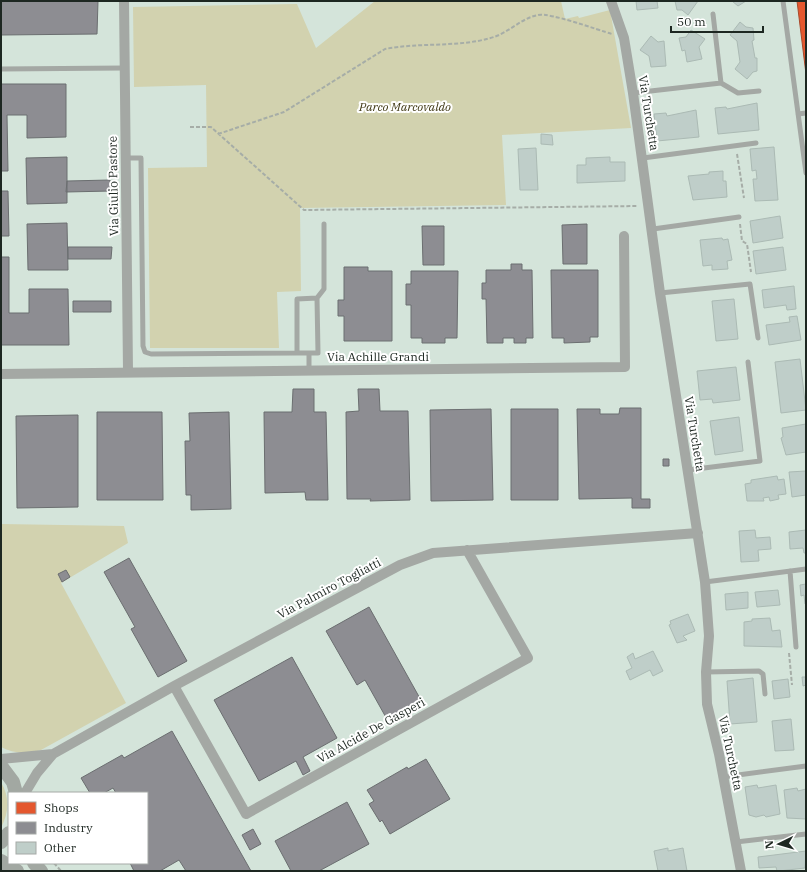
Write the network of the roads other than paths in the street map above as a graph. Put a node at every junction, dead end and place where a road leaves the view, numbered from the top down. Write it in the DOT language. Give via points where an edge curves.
graph roads {
  1 [pos="124,1"];
  2 [pos="611,1"];
  3 [pos="783,1"];
  4 [pos="713,14"];
  5 [pos="124,68"];
  6 [pos="1,69"];
  7 [pos="720,83"];
  8 [pos="759,92"];
  9 [pos="633,93"];
  10 [pos="806,113"];
  11 [pos="798,114"];
  12 [pos="756,143"];
  13 [pos="125,158"];
  14 [pos="643,158"];
  15 [pos="806,173"];
  16 [pos="739,217"];
  17 [pos="324,224"];
  18 [pos="653,229"];
  19 [pos="624,236"];
  20 [pos="660,293"];
  21 [pos="318,298"];
  22 [pos="758,338"];
  23 [pos="297,353"];
  24 [pos="309,353"];
  25 [pos="748,362"];
  26 [pos="309,370"];
  27 [pos="128,371"];
  28 [pos="1,374"];
  29 [pos="688,470"];
  30 [pos="698,533"];
  31 [pos="467,550"];
  32 [pos="806,569"];
  33 [pos="790,571"];
  34 [pos="705,582"];
  35 [pos="796,646"];
  36 [pos="706,672"];
  37 [pos="174,686"];
  38 [pos="765,694"];
  39 [pos="53,754"];
  40 [pos="1,759"];
  41 [pos="1,766"];
  42 [pos="806,766"];
  43 [pos="722,777"];
  44 [pos="16,792"];
  45 [pos="26,792"];
  46 [pos="8,834"];
  47 [pos="806,834"];
  48 [pos="1,842"];
  49 [pos="736,842"];
  50 [pos="1,861"];
  51 [pos="17,871"];
  52 [pos="742,871"];
  1 -- 5 [label="street, Via Giulio Pastore"];
  2 -- 9 [label="street, Via Turchetta" via="624,38"];
  3 -- 11 [label="lane"];
  4 -- 7 [label="lane"];
  5 -- 6 [label="lane"];
  5 -- 13 [label="street, Via Giulio Pastore"];
  7 -- 8 [label="lane" via="738,93"];
  7 -- 9 [label="lane"];
  9 -- 14 [label="street, Via Turchetta"];
  10 -- 11 [label="lane"];
  11 -- 15 [label="lane"];
  12 -- 14 [label="lane"];
  13 -- 23 [label="lane" via="141,158 145,352"];
  13 -- 27 [label="street, Via Giulio Pastore"];
  14 -- 18 [label="street, Via Turchetta"];
  16 -- 18 [label="lane"];
  17 -- 21 [label="lane" via="324,289"];
  18 -- 20 [label="street, Via Turchetta"];
  19 -- 26 [label="street, Via Achille Grandi" via="625,367"];
  20 -- 22 [label="lane" via="750,284"];
  20 -- 29 [label="street, Via Turchetta"];
  21 -- 23 [label="lane" via="297,299"];
  21 -- 24 [label="lane" via="318,353"];
  23 -- 24 [label="lane"];
  24 -- 26 [label="lane"];
  25 -- 29 [label="lane" via="760,461"];
  26 -- 27 [label="street, Via Achille Grandi"];
  27 -- 28 [label="street, Via Achille Grandi"];
  29 -- 30 [label="street, Via Turchetta"];
  30 -- 31 [label="street, Via Palmiro Togliatti"];
  30 -- 34 [label="street, Via Turchetta"];
  31 -- 37 [label="street, Via Palmiro Togliatti" via="433,553 400,564"];
  31 -- 37 [label="street, Via Alcide De Gasperi" via="528,658 246,814"];
  32 -- 33 [label="lane"];
  33 -- 34 [label="lane"];
  33 -- 35 [label="lane"];
  34 -- 36 [label="street, Via Turchetta" via="709,636"];
  36 -- 38 [label="lane" via="759,671 763,674"];
  36 -- 43 [label="street, Via Turchetta" via="707,704"];
  37 -- 39 [label="street, Via Palmiro Togliatti"];
  39 -- 40 [label="street, Via Palmiro Togliatti"];
  39 -- 45 [label="street"];
  41 -- 44 [label="street" via="13,782"];
  42 -- 43 [label="lane"];
  43 -- 49 [label="street, Via Turchetta"];
  46 -- 48 [label="street"];
  47 -- 49 [label="lane"];
  49 -- 52 [label="street, Via Turchetta"];
  50 -- 51 [label="street"];
}
